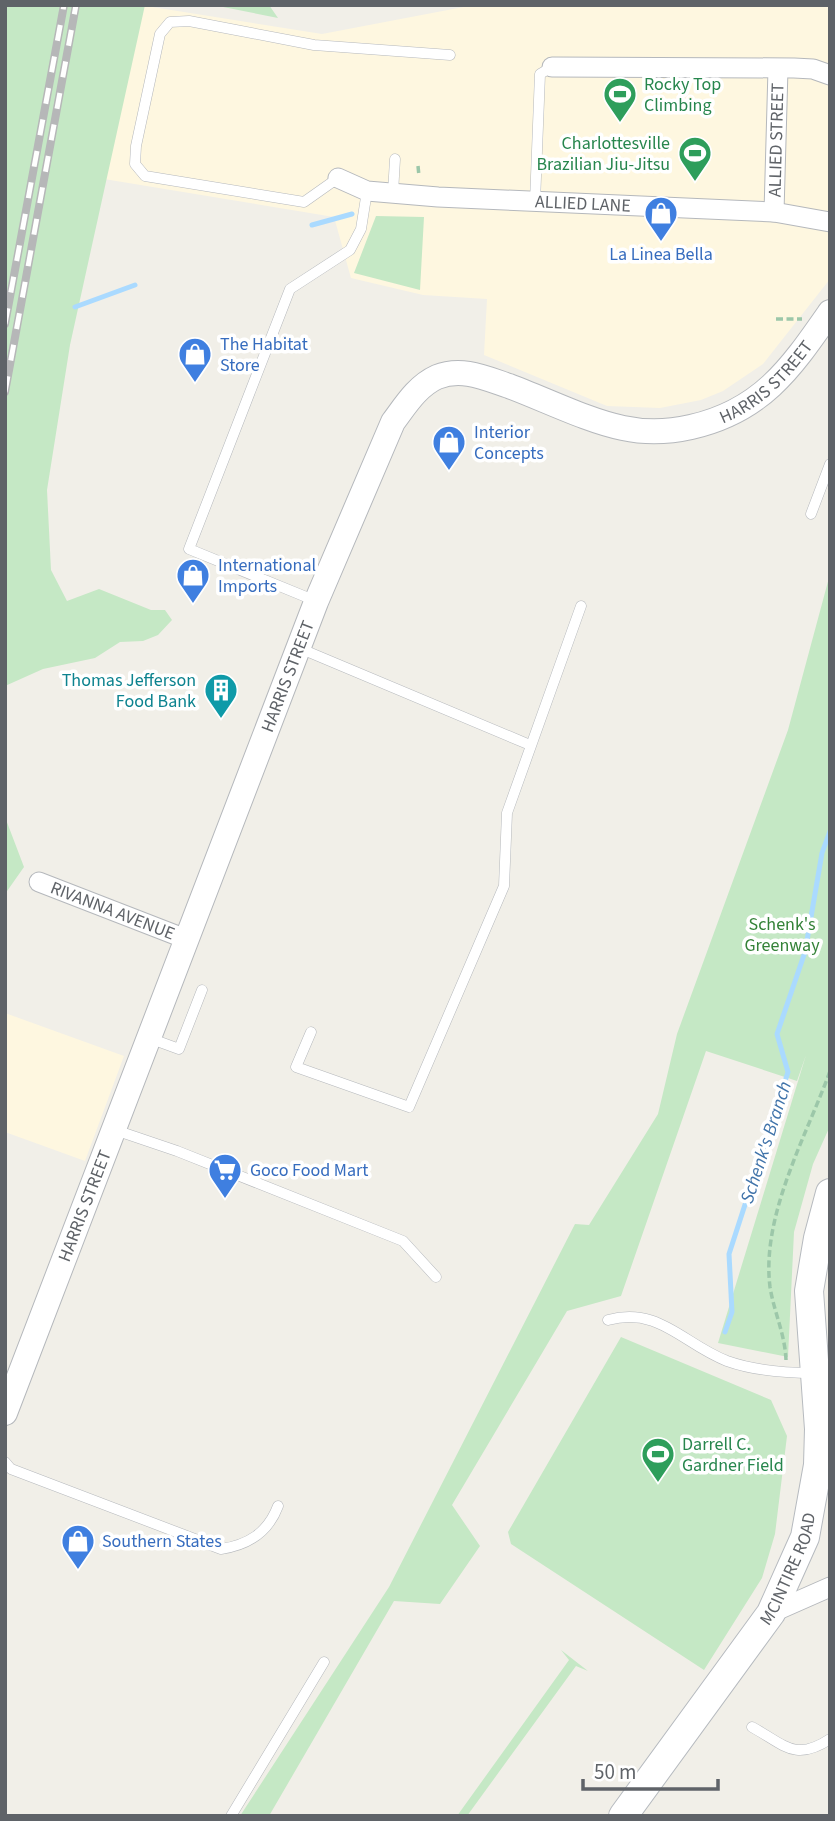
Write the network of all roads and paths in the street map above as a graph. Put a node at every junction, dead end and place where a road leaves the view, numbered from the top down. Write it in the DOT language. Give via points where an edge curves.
graph roads {
  1 [pos="450,55"];
  2 [pos="552,67"];
  3 [pos="778,69"];
  4 [pos="830,75"];
  5 [pos="395,159"];
  6 [pos="418,166"];
  7 [pos="419,176"];
  8 [pos="338,178"];
  9 [pos="367,191"];
  10 [pos="393,193"];
  11 [pos="535,202"];
  12 [pos="774,212"];
  13 [pos="830,222"];
  14 [pos="830,312"];
  15 [pos="776,319"];
  16 [pos="802,319"];
  17 [pos="830,464"];
  18 [pos="811,514"];
  19 [pos="316,602"];
  20 [pos="581,606"];
  21 [pos="299,648"];
  22 [pos="530,745"];
  23 [pos="39,882"];
  24 [pos="186,939"];
  25 [pos="202,990"];
  26 [pos="311,1032"];
  27 [pos="149,1038"];
  28 [pos="830,1071"];
  29 [pos="114,1130"];
  30 [pos="830,1193"];
  31 [pos="436,1277"];
  32 [pos="608,1320"];
  33 [pos="800,1373"];
  34 [pos="5,1413"];
  35 [pos="824,1445"];
  36 [pos="5,1462"];
  37 [pos="278,1506"];
  38 [pos="830,1587"];
  39 [pos="771,1613"];
  40 [pos="324,1662"];
  41 [pos="752,1727"];
  42 [pos="830,1739"];
  43 [pos="230,1816"];
  44 [pos="623,1816"];
  1 -- 8 [label="lane" via="314,45 189,21 170,22 160,34 136,146 135,164 145,176 304,202"];
  2 -- 3 [label="street"];
  2 -- 11 [label="lane" via="540,74"];
  3 -- 4 [label="street" via="813,69"];
  3 -- 12 [label="street, ALLIED STREET"];
  5 -- 10 [label="lane"];
  6 -- 7 [label="path"];
  8 -- 9 [label="street, ALLIED LANE"];
  9 -- 10 [label="street, ALLIED LANE"];
  9 -- 19 [label="lane" via="361,229 350,250 290,289 189,549"];
  10 -- 11 [label="street, ALLIED LANE"];
  11 -- 12 [label="street, ALLIED LANE"];
  12 -- 13 [label="street, ALLIED LANE"];
  14 -- 19 [label="street, HARRIS STREET" via="780,379 755,401 717,420 671,431 621,428 475,374 437,377 413,395 393,422"];
  15 -- 16 [label="path"];
  17 -- 18 [label="lane"];
  19 -- 21 [label="street, HARRIS STREET"];
  20 -- 22 [label="lane"];
  21 -- 22 [label="lane"];
  21 -- 24 [label="street, HARRIS STREET"];
  22 -- 26 [label="lane" via="507,813 504,886 409,1107 296,1067"];
  23 -- 24 [label="street, RIVANNA AVENUE"];
  24 -- 27 [label="street, HARRIS STREET"];
  25 -- 27 [label="lane" via="179,1049"];
  27 -- 29 [label="street, HARRIS STREET"];
  28 -- 33 [label="path" via="793,1155 775,1230 770,1287"];
  29 -- 31 [label="lane" via="402,1241"];
  29 -- 34 [label="street, HARRIS STREET"];
  30 -- 33 [label="main road, MCINTIRE ROAD" via="809,1291"];
  32 -- 33 [label="lane" via="635,1315 652,1318 727,1361"];
  33 -- 35 [label="main road, MCINTIRE ROAD"];
  35 -- 39 [label="main road, MCINTIRE ROAD" via="805,1537"];
  36 -- 37 [label="lane" via="11,1469 221,1549 254,1539"];
  38 -- 39 [label="street"];
  39 -- 44 [label="main road, MCINTIRE ROAD"];
  40 -- 43 [label="lane"];
  41 -- 42 [label="lane" via="796,1751 812,1751"];
}
